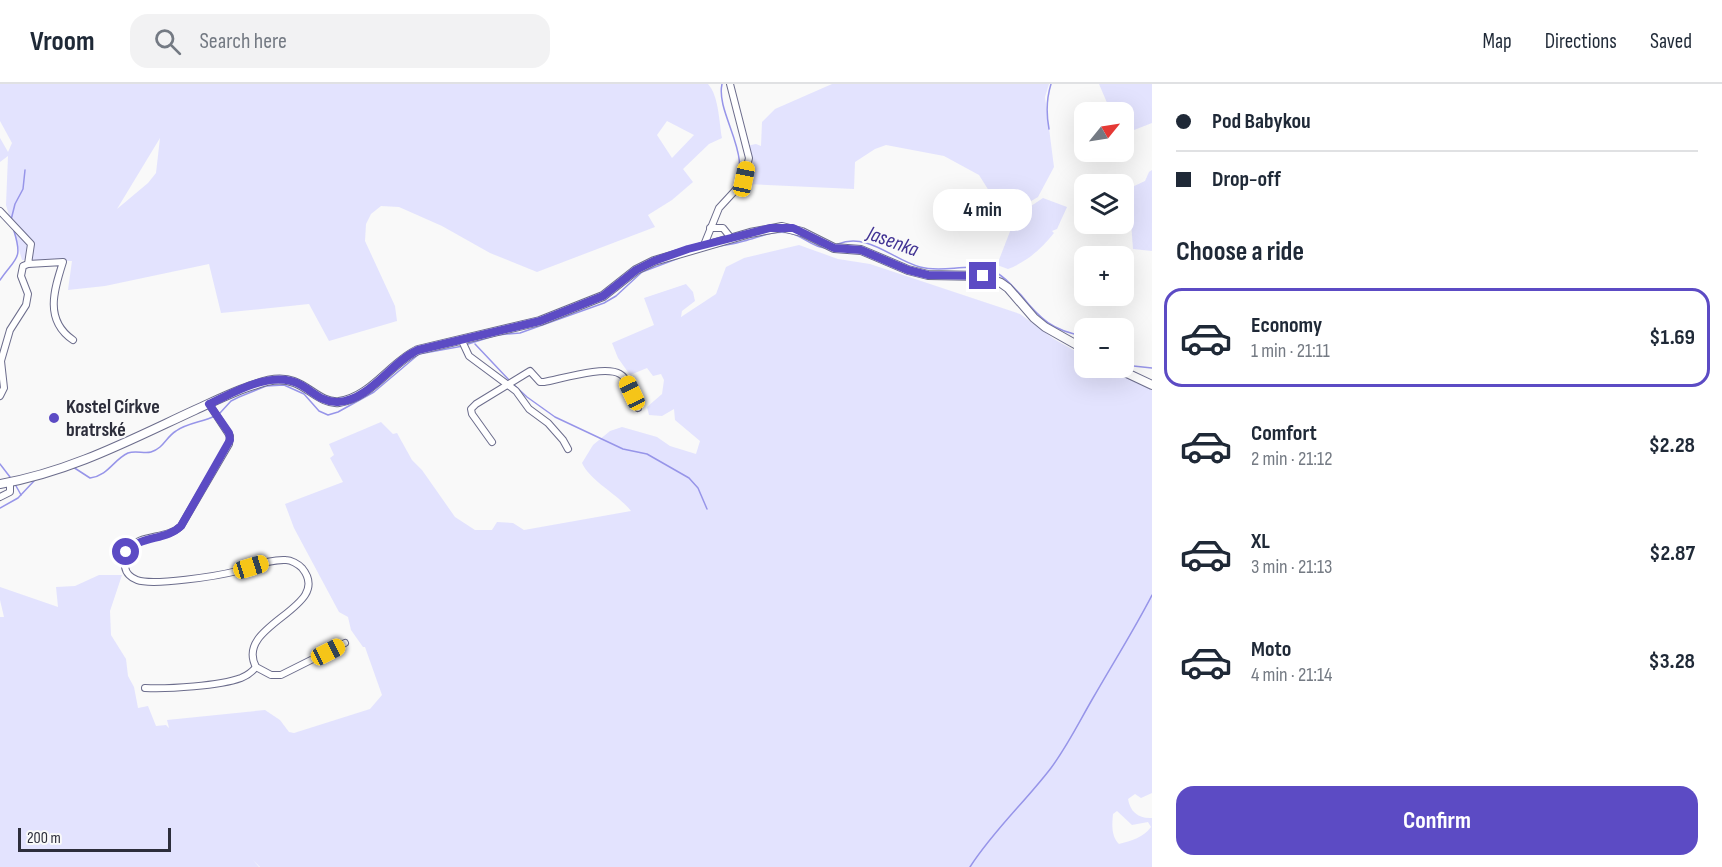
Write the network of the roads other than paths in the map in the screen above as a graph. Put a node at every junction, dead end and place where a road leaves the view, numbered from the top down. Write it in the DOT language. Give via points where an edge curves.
graph roads {
  1 [pos="730,84"];
  2 [pos="0,211"];
  3 [pos="710,228"];
  4 [pos="731,238"];
  5 [pos="704,245"];
  6 [pos="28,264"];
  7 [pos="73,340"];
  8 [pos="463,344"];
  9 [pos="1074,344"];
  10 [pos="1134,376"];
  11 [pos="512,383"];
  12 [pos="1152,385"];
  13 [pos="0,396"];
  14 [pos="211,407"];
  15 [pos="638,408"];
  16 [pos="492,442"];
  17 [pos="568,449"];
  18 [pos="12,482"];
  19 [pos="0,484"];
  20 [pos="0,497"];
  21 [pos="345,643"];
  22 [pos="256,667"];
  23 [pos="151,697"];
  1 -- 3 [label="street" via="749,158 743,182 719,208"];
  2 -- 6 [label="street" via="31,244"];
  3 -- 4 [label="street" via="723,228"];
  3 -- 5 [label="street"];
  4 -- 5 [label="street"];
  4 -- 9 [label="street" via="782,227 832,247 861,250 928,275 983,276 1008,288 1034,318"];
  5 -- 8 [label="street" via="648,263 603,296 540,321 496,330"];
  6 -- 7 [label="street" via="63,262 55,288 54,315 62,332"];
  6 -- 13 [label="street" via="22,266 21,276 28,294 26,305 10,330 1,361 4,388"];
  8 -- 11 [label="street" via="469,356"];
  8 -- 14 [label="street" via="414,352 374,385 342,402 328,401 298,383 280,380 257,384"];
  10 -- 12 [label="street"];
  11 -- 15 [label="street" via="530,371 540,382 609,371 620,373"];
  11 -- 16 [label="street" via="471,409"];
  11 -- 17 [label="street" via="530,409 548,423"];
  14 -- 18 [label="street" via="74,465"];
  14 -- 22 [label="street" via="230,440 177,530 136,542 126,552 124,564 132,578 144,582 236,572 266,562 287,560 297,564 308,581 304,597 253,644"];
  18 -- 19 [label="street"];
  18 -- 20 [label="street" via="10,492"];
  21 -- 22 [label="street" via="281,675 271,675"];
  22 -- 23 [label="street" via="240,678 205,685 148,688"];
}
